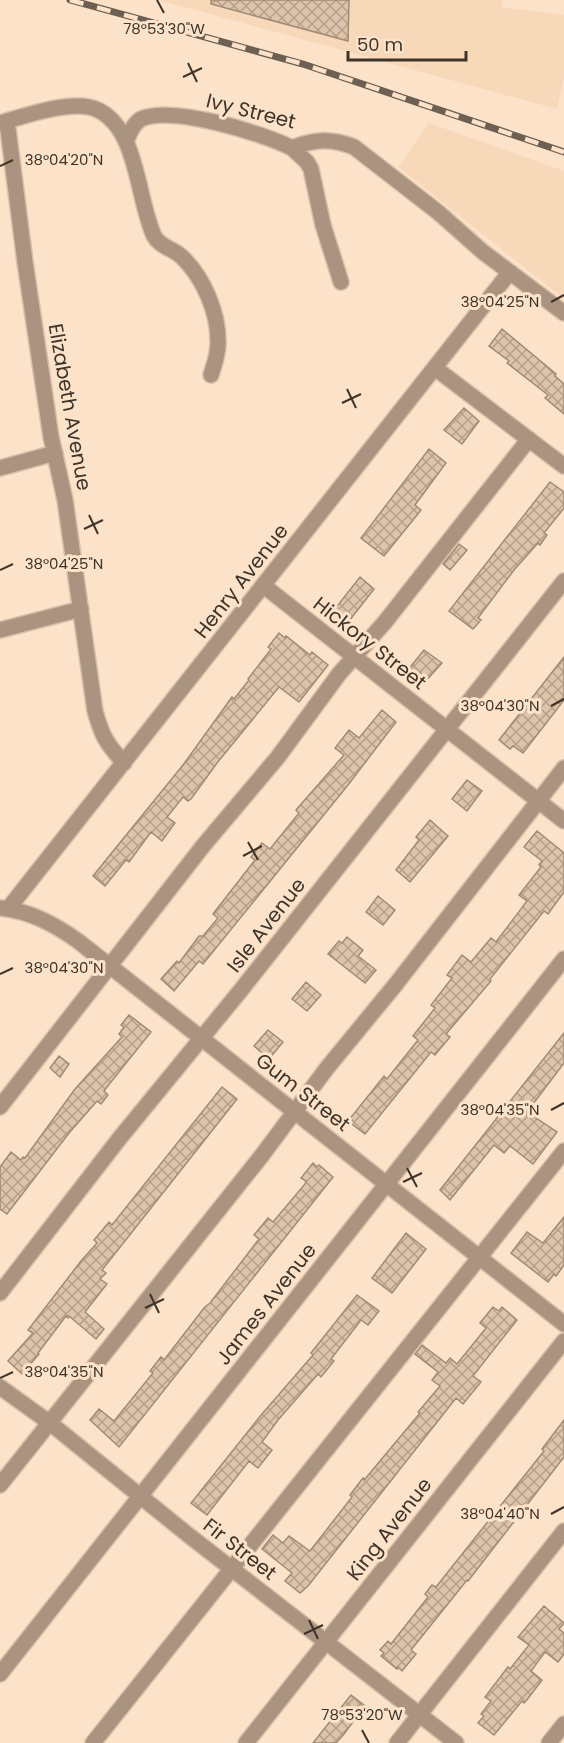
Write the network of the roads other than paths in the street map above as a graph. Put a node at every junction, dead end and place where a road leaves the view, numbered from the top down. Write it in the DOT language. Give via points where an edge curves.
graph roads {
  1 [pos="4,122"];
  2 [pos="126,142"];
  3 [pos="292,148"];
  4 [pos="510,272"];
  5 [pos="341,282"];
  6 [pos="564,314"];
  7 [pos="435,368"];
  8 [pos="211,375"];
  9 [pos="529,439"];
  10 [pos="55,453"];
  11 [pos="564,466"];
  12 [pos="0,468"];
  13 [pos="564,581"];
  14 [pos="264,586"];
  15 [pos="81,609"];
  16 [pos="0,630"];
  17 [pos="354,657"];
  18 [pos="447,730"];
  19 [pos="124,763"];
  20 [pos="564,768"];
  21 [pos="538,801"];
  22 [pos="564,821"];
  23 [pos="4,909"];
  24 [pos="564,959"];
  25 [pos="110,967"];
  26 [pos="201,1038"];
  27 [pos="0,1107"];
  28 [pos="295,1112"];
  29 [pos="564,1151"];
  30 [pos="387,1184"];
  31 [pos="480,1258"];
  32 [pos="0,1293"];
  33 [pos="564,1324"];
  34 [pos="564,1341"];
  35 [pos="0,1387"];
  36 [pos="50,1424"];
  37 [pos="0,1485"];
  38 [pos="140,1495"];
  39 [pos="564,1531"];
  40 [pos="231,1568"];
  41 [pos="326,1642"];
  42 [pos="0,1674"];
  43 [pos="419,1715"];
  44 [pos="564,1724"];
  45 [pos="93,1743"];
  46 [pos="246,1743"];
  47 [pos="397,1743"];
  48 [pos="456,1743"];
  49 [pos="549,1743"];
  1 -- 2 [label="street" via="84,105 108,116"];
  1 -- 10 [label="street, Elizabeth Avenue"];
  2 -- 3 [label="street, Ivy Street" via="140,120 166,115 251,131"];
  2 -- 8 [label="street" via="155,238 190,265 212,307 218,343"];
  3 -- 4 [label="street, Ivy Street" via="326,140 354,147"];
  3 -- 5 [label="street" via="311,169"];
  4 -- 6 [label="street, Ivy Street"];
  4 -- 7 [label="street, Henry Avenue"];
  7 -- 9 [label="street"];
  7 -- 14 [label="street, Henry Avenue"];
  9 -- 11 [label="street"];
  9 -- 17 [label="street"];
  10 -- 12 [label="street"];
  10 -- 15 [label="street, Elizabeth Avenue"];
  13 -- 18 [label="street, Isle Avenue"];
  14 -- 17 [label="street, Hickory Street"];
  14 -- 19 [label="street, Henry Avenue"];
  15 -- 16 [label="street"];
  15 -- 19 [label="street, Elizabeth Avenue" via="100,727 109,746"];
  17 -- 18 [label="street, Hickory Street"];
  17 -- 25 [label="street"];
  18 -- 21 [label="street, Hickory Street"];
  18 -- 26 [label="street, Isle Avenue"];
  19 -- 23 [label="street, Henry Avenue"];
  20 -- 21 [label="street"];
  21 -- 22 [label="street, Hickory Street"];
  21 -- 28 [label="street"];
  23 -- 25 [label="street, Gum Street" via="26,912 54,925"];
  24 -- 30 [label="street, James Avenue"];
  25 -- 26 [label="street, Gum Street"];
  25 -- 27 [label="street"];
  26 -- 28 [label="street, Gum Street"];
  26 -- 32 [label="street, Isle Avenue"];
  28 -- 30 [label="street, Gum Street"];
  28 -- 36 [label="street"];
  29 -- 31 [label="street"];
  30 -- 31 [label="street, Gum Street"];
  30 -- 38 [label="street, James Avenue"];
  31 -- 33 [label="street, Gum Street"];
  31 -- 40 [label="street"];
  34 -- 41 [label="street, King Avenue"];
  35 -- 36 [label="street, Fir Street"];
  36 -- 37 [label="street"];
  36 -- 38 [label="street, Fir Street"];
  38 -- 40 [label="street, Fir Street"];
  38 -- 42 [label="street, James Avenue"];
  39 -- 43 [label="street"];
  40 -- 41 [label="street, Fir Street"];
  40 -- 45 [label="street"];
  41 -- 43 [label="street, Fir Street"];
  41 -- 46 [label="street, King Avenue"];
  43 -- 47 [label="street"];
  43 -- 48 [label="street, Fir Street"];
  44 -- 49 [label="street"];
}
